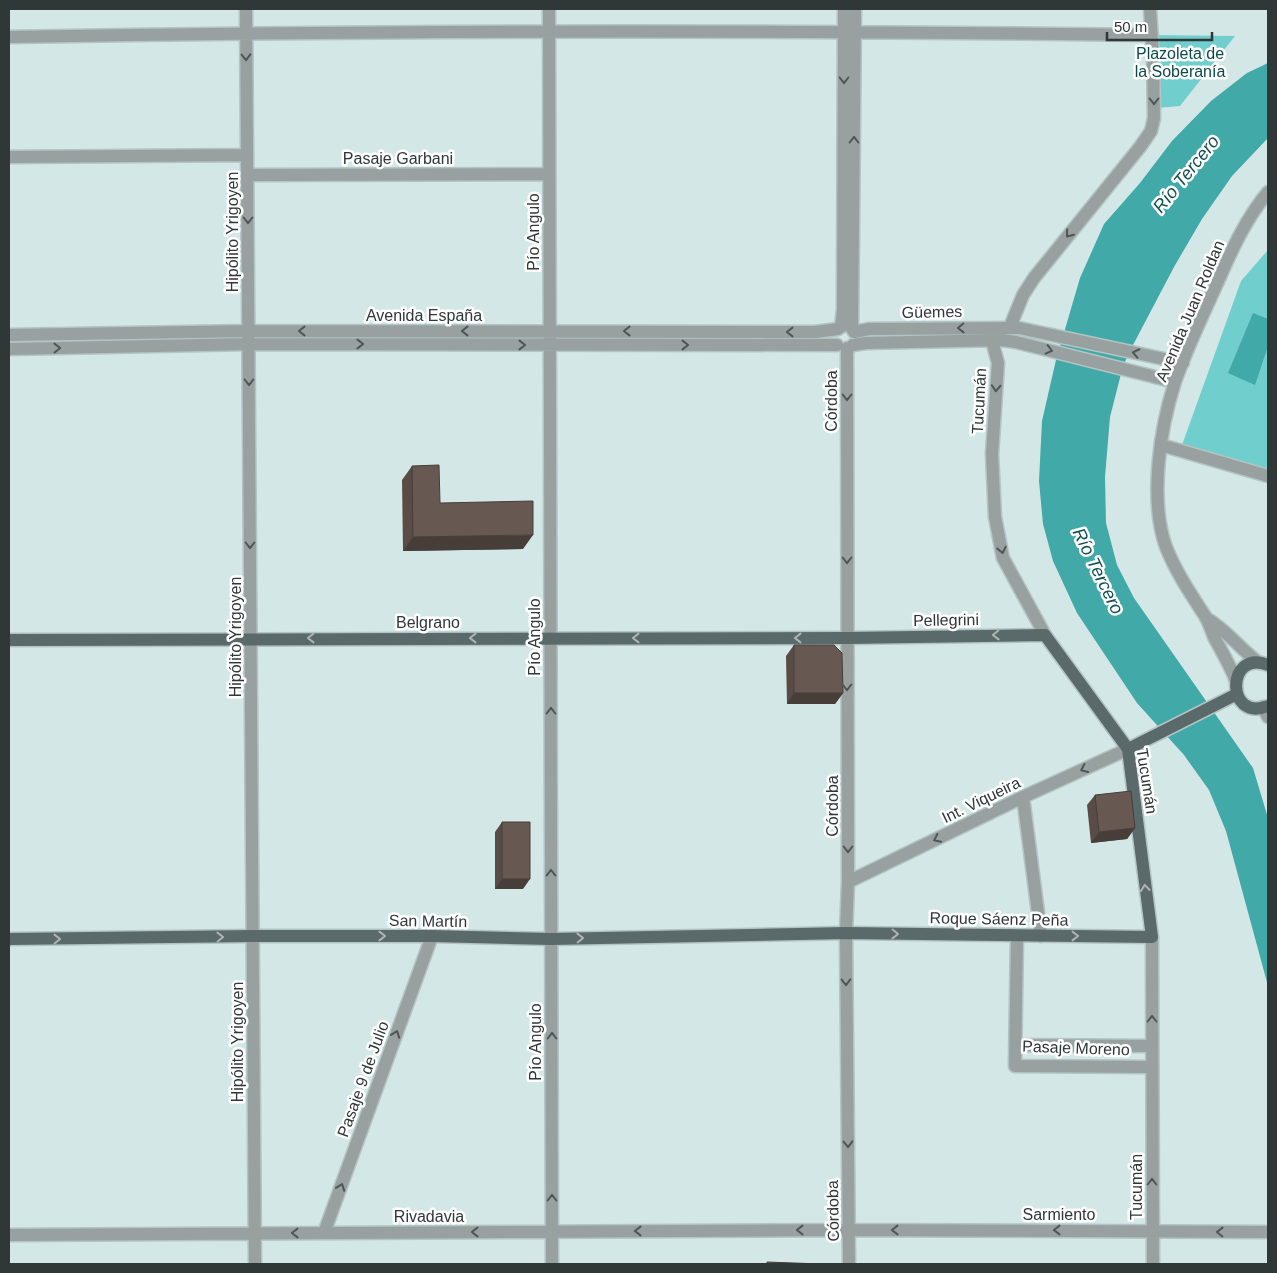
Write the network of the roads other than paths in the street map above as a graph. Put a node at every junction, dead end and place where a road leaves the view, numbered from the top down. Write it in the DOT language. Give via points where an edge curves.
graph roads {
  1 [pos="246,9"];
  2 [pos="549,9"];
  3 [pos="844,9"];
  4 [pos="854,9"];
  5 [pos="1150,9"];
  6 [pos="849,31"];
  7 [pos="549,32"];
  8 [pos="246,33"];
  9 [pos="1151,35"];
  10 [pos="9,37"];
  11 [pos="247,155"];
  12 [pos="9,158"];
  13 [pos="549,174"];
  14 [pos="247,175"];
  15 [pos="1268,192"];
  16 [pos="1010,327"];
  17 [pos="846,329"];
  18 [pos="248,331"];
  19 [pos="549,331"];
  20 [pos="9,335"];
  21 [pos="997,340"];
  22 [pos="248,344"];
  23 [pos="550,345"];
  24 [pos="846,346"];
  25 [pos="9,349"];
  26 [pos="1183,363"];
  27 [pos="1175,382"];
  28 [pos="1161,445"];
  29 [pos="1268,476"];
  30 [pos="1206,618"];
  31 [pos="1045,635"];
  32 [pos="251,638"];
  33 [pos="551,638"];
  34 [pos="847,638"];
  35 [pos="9,640"];
  36 [pos="1264,664"];
  37 [pos="1236,681"];
  38 [pos="1237,694"];
  39 [pos="1267,710"];
  40 [pos="1128,749"];
  41 [pos="1023,797"];
  42 [pos="848,882"];
  43 [pos="846,933"];
  44 [pos="253,936"];
  45 [pos="432,936"];
  46 [pos="1016,936"];
  47 [pos="1041,936"];
  48 [pos="1152,937"];
  49 [pos="551,939"];
  50 [pos="9,940"];
  51 [pos="1016,1045"];
  52 [pos="1152,1046"];
  53 [pos="1152,1067"];
  54 [pos="849,1230"];
  55 [pos="552,1231"];
  56 [pos="1153,1231"];
  57 [pos="1268,1232"];
  58 [pos="255,1233"];
  59 [pos="324,1233"];
  60 [pos="9,1235"];
  61 [pos="255,1264"];
  62 [pos="552,1264"];
  63 [pos="850,1264"];
  64 [pos="1153,1264"];
  1 -- 8 [label="street, Hipólito Yrigoyen"];
  2 -- 7 [label="street, Pío Angulo"];
  3 -- 6 [label="street"];
  4 -- 6 [label="street"];
  5 -- 9 [label="street"];
  6 -- 7 [label="street"];
  6 -- 9 [label="street"];
  6 -- 17 [label="street"];
  7 -- 8 [label="street"];
  7 -- 13 [label="street, Pío Angulo"];
  8 -- 10 [label="street"];
  8 -- 11 [label="street, Hipólito Yrigoyen, one-way"];
  9 -- 16 [label="street, one-way" via="1154,57 1151,132 1034,278"];
  11 -- 12 [label="street"];
  11 -- 14 [label="street, Hipólito Yrigoyen"];
  13 -- 14 [label="street, Pasaje Garbani"];
  13 -- 19 [label="street, Pío Angulo"];
  14 -- 18 [label="street, Hipólito Yrigoyen, one-way"];
  15 -- 26 [label="street, Avenida Juan Roldan" via="1239,234"];
  16 -- 17 [label="street, Güemes, one-way"];
  26 -- 16 [label="street, Güemes, one-way"];
  17 -- 19 [label="street, Avenida España, one-way" via="815,332"];
  17 -- 24 [label="street" via="856,338"];
  17 -- 24 [label="street" via="834,335"];
  19 -- 18 [label="street, Avenida España, one-way"];
  18 -- 20 [label="street, Avenida España"];
  18 -- 22 [label="street, Hipólito Yrigoyen"];
  19 -- 23 [label="street, Pío Angulo"];
  21 -- 24 [label="street, Güemes"];
  21 -- 27 [label="street, Güemes, one-way"];
  21 -- 31 [label="street, Tucumán, one-way" via="992,454 995,517 1003,558"];
  22 -- 23 [label="street, Avenida España, one-way"];
  25 -- 22 [label="street, Avenida España, one-way"];
  22 -- 32 [label="street, Hipólito Yrigoyen, one-way"];
  23 -- 24 [label="street, Avenida España, one-way"];
  23 -- 33 [label="street, Pío Angulo"];
  24 -- 34 [label="street, Córdoba, one-way"];
  26 -- 27 [label="street, Avenida Juan Roldan"];
  27 -- 28 [label="street, Avenida Juan Roldan"];
  28 -- 29 [label="street"];
  28 -- 30 [label="street, Avenida Juan Roldan" via="1157,480 1159,516 1166,545 1180,577"];
  30 -- 36 [label="street, Avenida Juan Roldan" via="1216,623 1247,654"];
  30 -- 37 [label="street, Avenida Juan Roldan"];
  31 -- 34 [label="main road, Pellegrini, one-way"];
  31 -- 40 [label="main road, Tucumán"];
  33 -- 32 [label="main road, Belgrano, one-way"];
  32 -- 35 [label="main road, Belgrano"];
  32 -- 44 [label="street, Hipólito Yrigoyen"];
  34 -- 33 [label="main road, Belgrano, one-way"];
  49 -- 33 [label="street, Pío Angulo, one-way"];
  34 -- 42 [label="street, Córdoba, one-way"];
  36 -- 37 [label="main road" via="1246,666"];
  37 -- 38 [label="main road"];
  38 -- 39 [label="main road" via="1246,705"];
  38 -- 40 [label="main road"];
  40 -- 41 [label="street, Int. Viqueira, one-way"];
  48 -- 40 [label="main road, Tucumán, one-way"];
  41 -- 42 [label="street, Int. Viqueira, one-way"];
  41 -- 47 [label="street"];
  42 -- 43 [label="street, Córdoba"];
  43 -- 46 [label="main road, Roque Sáenz Peña, one-way"];
  49 -- 43 [label="main road, San Martín, one-way"];
  43 -- 54 [label="street, Córdoba, one-way"];
  44 -- 45 [label="main road, San Martín, one-way"];
  50 -- 44 [label="main road, San Martín, one-way"];
  44 -- 58 [label="street, Hipólito Yrigoyen"];
  45 -- 49 [label="main road, San Martín"];
  59 -- 45 [label="street, Pasaje 9 de Julio, one-way"];
  46 -- 47 [label="main road, Roque Sáenz Peña"];
  46 -- 51 [label="street, Pasaje Moreno"];
  47 -- 48 [label="main road, Roque Sáenz Peña, one-way"];
  52 -- 48 [label="street, Tucumán, one-way"];
  55 -- 49 [label="street, Pío Angulo, one-way"];
  51 -- 52 [label="street, Pasaje Moreno"];
  51 -- 53 [label="street, Pasaje Moreno" via="1015,1066"];
  52 -- 53 [label="street, Tucumán"];
  56 -- 53 [label="street, Tucumán, one-way"];
  54 -- 55 [label="street, Rivadavia, one-way"];
  56 -- 54 [label="street, Sarmiento, one-way"];
  54 -- 63 [label="street, Córdoba"];
  55 -- 59 [label="street, Rivadavia, one-way"];
  55 -- 62 [label="street, Pío Angulo"];
  57 -- 56 [label="street, Sarmiento, one-way"];
  56 -- 64 [label="street, Tucumán"];
  59 -- 58 [label="street, Rivadavia, one-way"];
  58 -- 60 [label="street, Rivadavia"];
  58 -- 61 [label="street, Hipólito Yrigoyen"];
}
